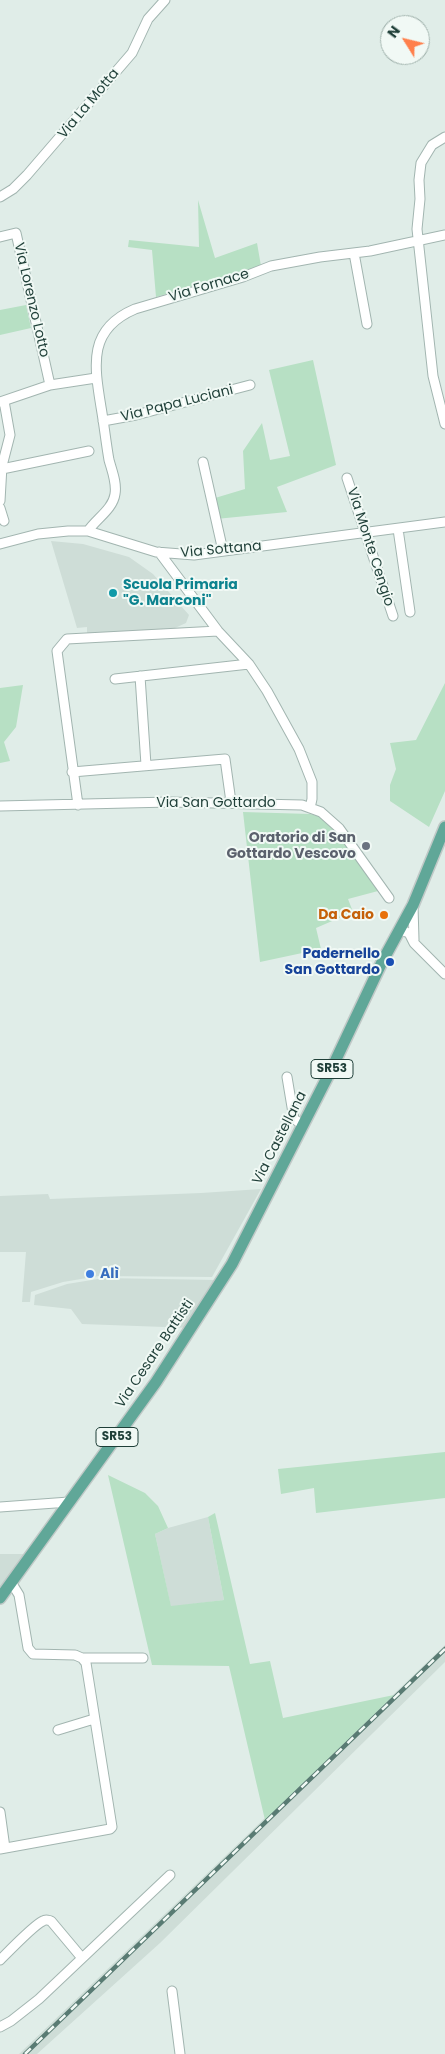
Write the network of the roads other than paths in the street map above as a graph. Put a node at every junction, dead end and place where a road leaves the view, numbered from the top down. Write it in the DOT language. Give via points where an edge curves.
graph roads {
  1 [pos="165,0"];
  2 [pos="445,137"];
  3 [pos="0,197"];
  4 [pos="445,235"];
  5 [pos="0,237"];
  6 [pos="418,240"];
  7 [pos="354,253"];
  8 [pos="367,324"];
  9 [pos="96,378"];
  10 [pos="50,385"];
  11 [pos="250,385"];
  12 [pos="2,401"];
  13 [pos="103,421"];
  14 [pos="445,424"];
  15 [pos="89,451"];
  16 [pos="2,457"];
  17 [pos="204,462"];
  18 [pos="2,469"];
  19 [pos="347,478"];
  20 [pos="0,501"];
  21 [pos="0,508"];
  22 [pos="4,521"];
  23 [pos="445,522"];
  24 [pos="398,529"];
  25 [pos="88,531"];
  26 [pos="364,533"];
  27 [pos="0,544"];
  28 [pos="224,551"];
  29 [pos="159,552"];
  30 [pos="410,612"];
  31 [pos="392,616"];
  32 [pos="218,631"];
  33 [pos="249,664"];
  34 [pos="140,676"];
  35 [pos="115,679"];
  36 [pos="146,765"];
  37 [pos="72,772"];
  38 [pos="231,802"];
  39 [pos="78,804"];
  40 [pos="0,806"];
  41 [pos="310,808"];
  42 [pos="445,827"];
  43 [pos="389,898"];
  44 [pos="413,905"];
  45 [pos="400,930"];
  46 [pos="414,943"];
  47 [pos="445,974"];
  48 [pos="287,1078"];
  49 [pos="303,1125"];
  50 [pos="242,1245"];
  51 [pos="69,1502"];
  52 [pos="0,1507"];
  53 [pos="11,1582"];
  54 [pos="0,1598"];
  55 [pos="82,1658"];
  56 [pos="143,1658"];
  57 [pos="94,1719"];
  58 [pos="58,1730"];
  59 [pos="0,1812"];
  60 [pos="2,1848"];
  61 [pos="170,1875"];
  62 [pos="82,1958"];
  63 [pos="0,1960"];
  64 [pos="172,1991"];
  65 [pos="0,2026"];
  66 [pos="180,2054"];
  1 -- 3 [label="street, Via La Motta" via="148,19 132,53 34,168"];
  2 -- 6 [label="street" via="432,145 421,164"];
  4 -- 6 [label="street, Via Fornace"];
  5 -- 10 [label="street, Via Lorenzo Lotto" via="16,233"];
  6 -- 7 [label="street, Via Fornace"];
  6 -- 14 [label="street" via="433,376"];
  7 -- 8 [label="street"];
  7 -- 9 [label="street, Via Fornace" via="271,266 119,316 100,340"];
  9 -- 10 [label="street"];
  9 -- 13 [label="street, Via Fornace"];
  10 -- 12 [label="street"];
  11 -- 13 [label="street, Via Papa Luciani"];
  12 -- 16 [label="street" via="10,435"];
  13 -- 25 [label="street, Via Fornace" via="115,496"];
  15 -- 18 [label="street"];
  16 -- 18 [label="street"];
  17 -- 28 [label="street"];
  18 -- 20 [label="street"];
  19 -- 26 [label="street, Via Monte Cengio"];
  21 -- 22 [label="street"];
  23 -- 24 [label="street, Via Sottana"];
  24 -- 26 [label="street, Via Sottana"];
  24 -- 30 [label="street"];
  25 -- 27 [label="street, Via Sottana" via="38,534"];
  25 -- 29 [label="street, Via Sottana"];
  26 -- 28 [label="street, Via Sottana"];
  26 -- 31 [label="street, Via Monte Cengio"];
  28 -- 29 [label="street, Via Sottana" via="194,555"];
  29 -- 32 [label="street"];
  32 -- 33 [label="street"];
  32 -- 37 [label="street" via="67,639 58,651"];
  33 -- 34 [label="street"];
  33 -- 41 [label="street" via="299,749 312,782"];
  34 -- 35 [label="street"];
  34 -- 36 [label="street"];
  36 -- 37 [label="street"];
  36 -- 38 [label="street" via="225,759"];
  37 -- 39 [label="street"];
  38 -- 39 [label="street, Via San Gottardo"];
  38 -- 41 [label="street, Via San Gottardo"];
  39 -- 40 [label="street, Via San Gottardo"];
  41 -- 43 [label="street, Via San Gottardo" via="322,812 339,828"];
  42 -- 44 [label="main road, Via Castellana / SR53"];
  44 -- 45 [label="main road, Via Castellana / SR53"];
  44 -- 46 [label="street"];
  45 -- 46 [label="street" via="409,933"];
  45 -- 49 [label="main road, Via Castellana / SR53"];
  46 -- 47 [label="street"];
  48 -- 49 [label="street" via="294,1119"];
  49 -- 50 [label="main road, Via Castellana / SR53"];
  50 -- 51 [label="main road, Via Cesare Battisti / SR53" via="156,1382"];
  51 -- 52 [label="street"];
  51 -- 53 [label="main road, Via Cesare Battisti / SR53"];
  53 -- 54 [label="main road, Via Cesare Battisti / SR53"];
  53 -- 55 [label="street" via="18,1595 31,1652 37,1656 75,1655"];
  55 -- 56 [label="street"];
  55 -- 57 [label="street" via="86,1663"];
  57 -- 58 [label="street"];
  57 -- 60 [label="street" via="112,1824 110,1829"];
  59 -- 60 [label="street"];
  61 -- 62 [label="street"];
  62 -- 63 [label="street" via="51,1922 43,1920"];
  62 -- 65 [label="street" via="11,2022"];
  64 -- 66 [label="street"];
}
